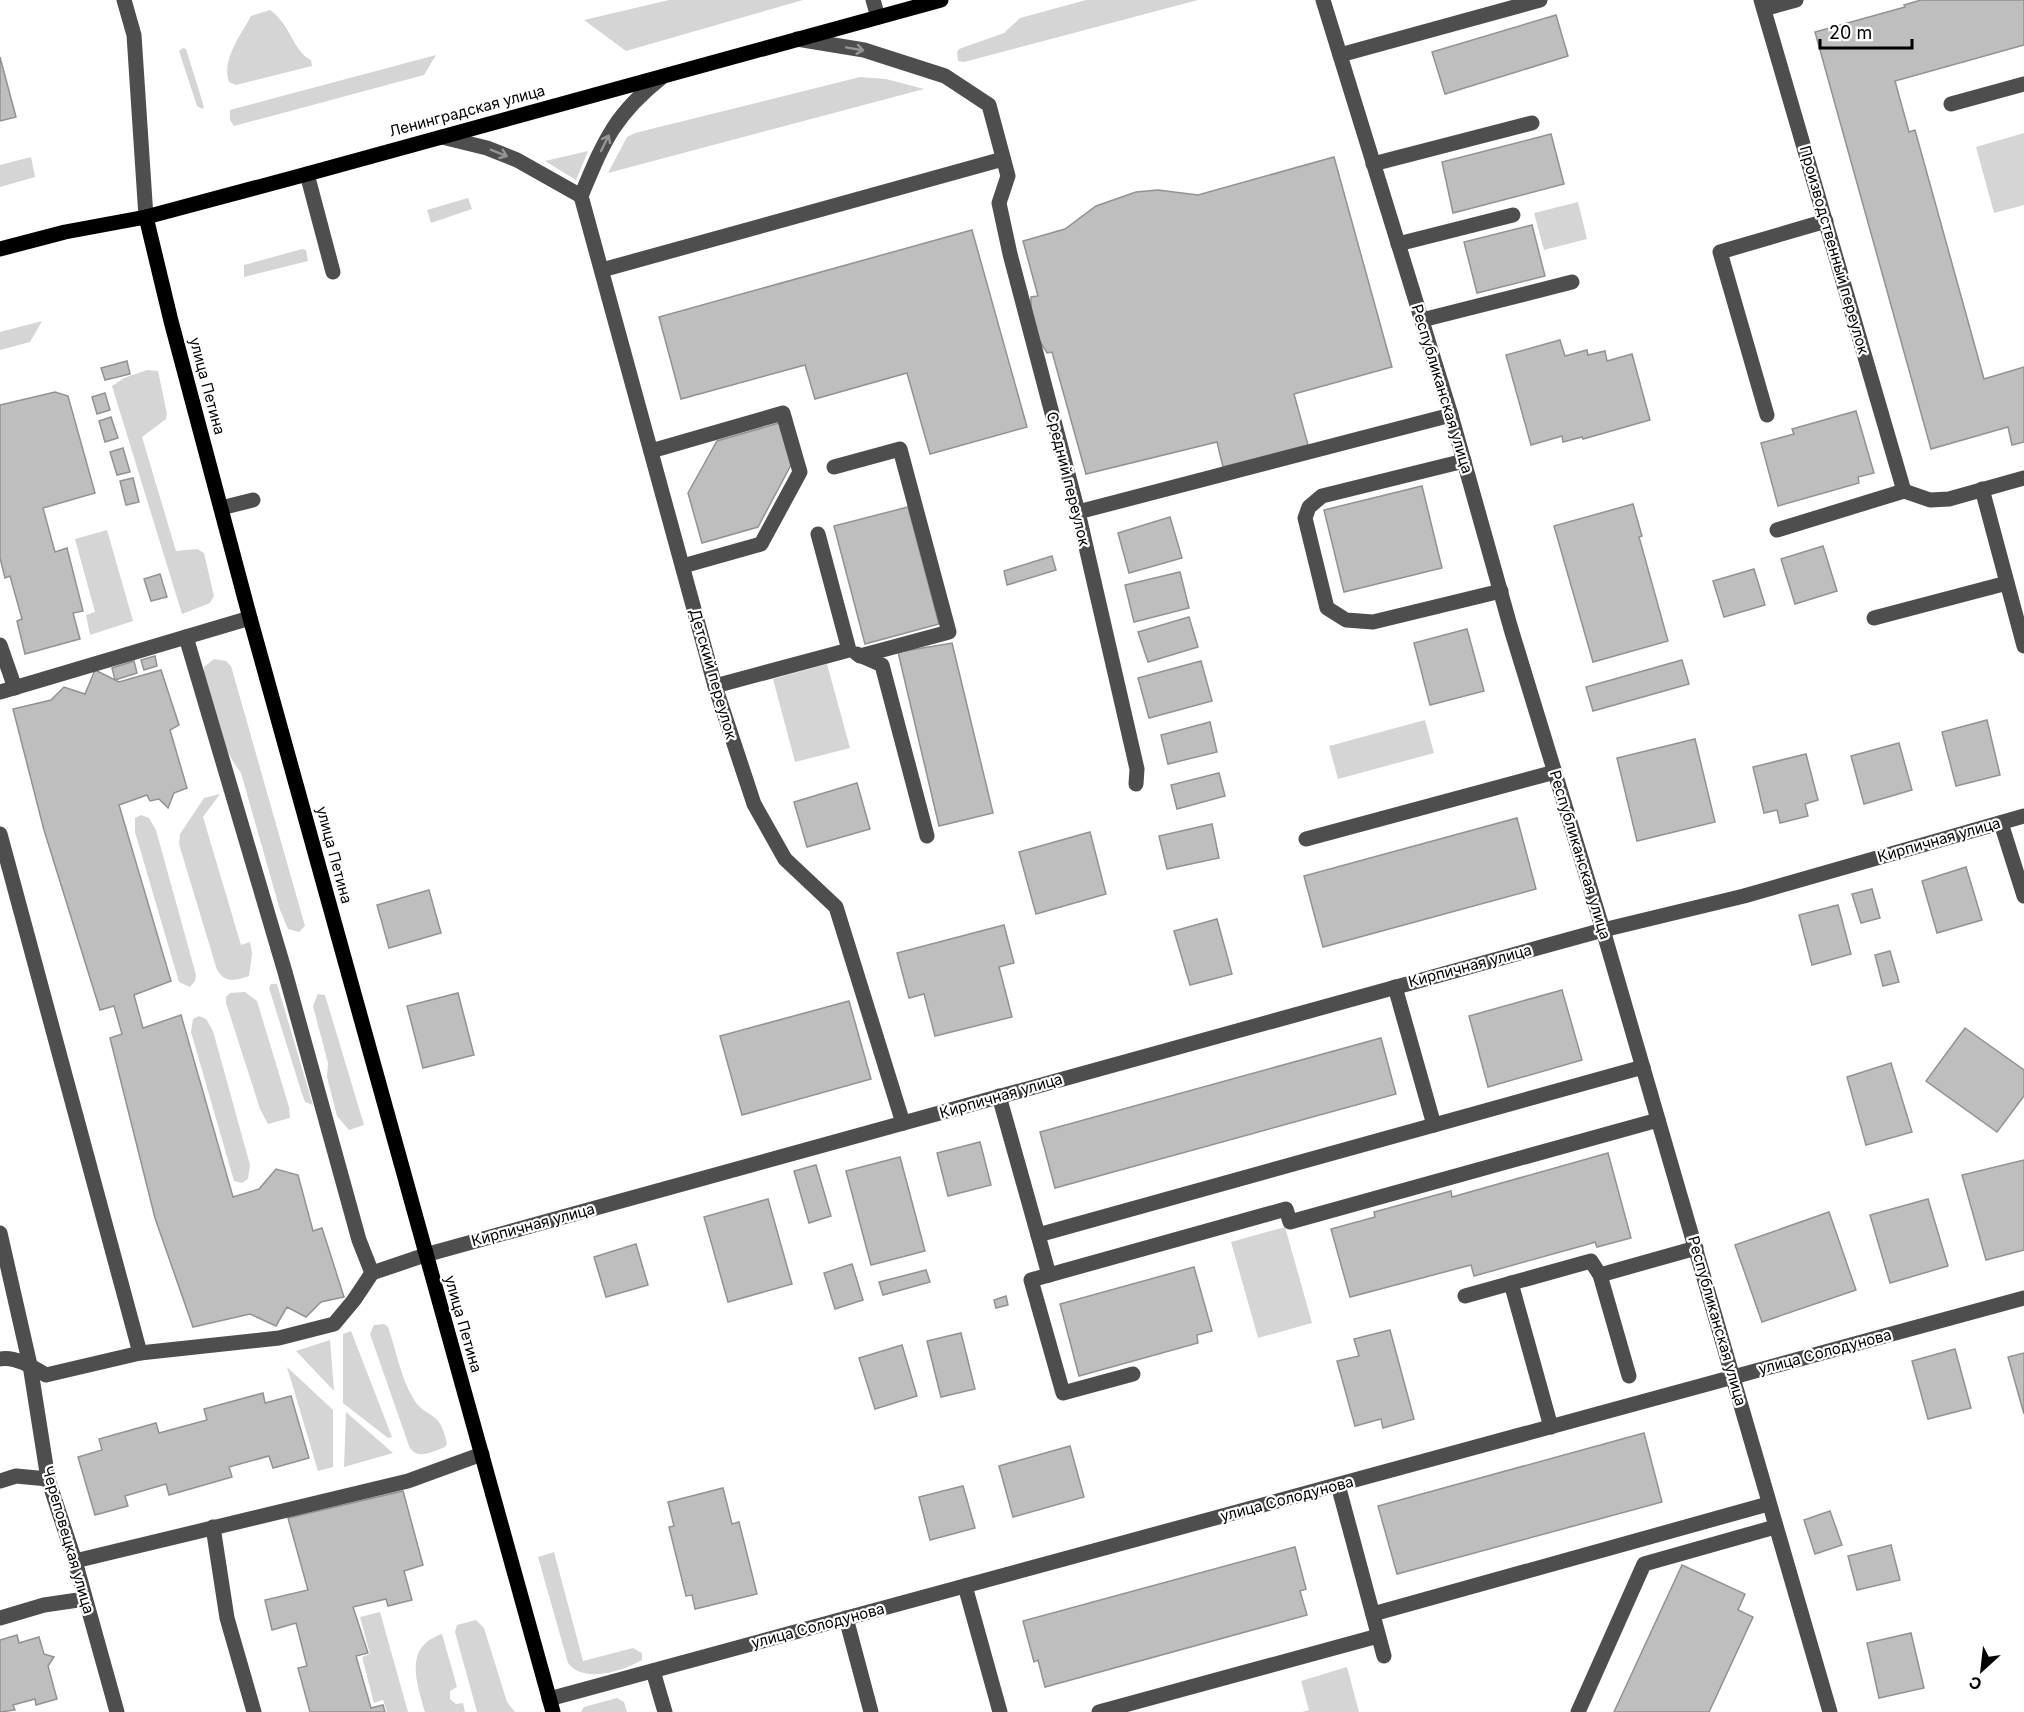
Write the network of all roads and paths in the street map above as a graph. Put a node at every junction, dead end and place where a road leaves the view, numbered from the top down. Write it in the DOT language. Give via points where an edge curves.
graph roads {
  1 [pos="124,0"];
  2 [pos="873,0"];
  3 [pos="942,0"];
  4 [pos="1323,0"];
  5 [pos="1540,0"];
  6 [pos="1796,0"];
  7 [pos="1762,4"];
  8 [pos="878,17"];
  9 [pos="797,39"];
  10 [pos="1340,55"];
  11 [pos="662,77"];
  12 [pos="2024,84"];
  13 [pos="1951,104"];
  14 [pos="1532,123"];
  15 [pos="442,137"];
  16 [pos="1003,159"];
  17 [pos="1373,164"];
  18 [pos="307,174"];
  19 [pos="581,196"];
  20 [pos="1513,215"];
  21 [pos="146,217"];
  22 [pos="1826,221"];
  23 [pos="1398,244"];
  24 [pos="0,249"];
  25 [pos="602,270"];
  26 [pos="333,272"];
  27 [pos="1572,282"];
  28 [pos="1422,320"];
  29 [pos="1451,415"];
  30 [pos="1767,415"];
  31 [pos="651,451"];
  32 [pos="1464,461"];
  33 [pos="834,467"];
  34 [pos="2024,478"];
  35 [pos="1982,489"];
  36 [pos="1904,491"];
  37 [pos="253,500"];
  38 [pos="221,508"];
  39 [pos="1078,512"];
  40 [pos="1777,530"];
  41 [pos="818,534"];
  42 [pos="683,566"];
  43 [pos="2007,583"];
  44 [pos="1501,591"];
  45 [pos="250,618"];
  46 [pos="1874,618"];
  47 [pos="186,637"];
  48 [pos="0,645"];
  49 [pos="2024,646"];
  50 [pos="855,653"];
  51 [pos="715,686"];
  52 [pos="7,690"];
  53 [pos="1555,772"];
  54 [pos="1136,784"];
  55 [pos="2024,816"];
  56 [pos="2001,823"];
  57 [pos="0,834"];
  58 [pos="927,836"];
  59 [pos="1306,839"];
  60 [pos="4,861"];
  61 [pos="2024,896"];
  62 [pos="1603,930"];
  63 [pos="1395,987"];
  64 [pos="1643,1067"];
  65 [pos="999,1096"];
  66 [pos="1658,1120"];
  67 [pos="903,1123"];
  68 [pos="1434,1125"];
  69 [pos="0,1233"];
  70 [pos="1038,1235"];
  71 [pos="1696,1248"];
  72 [pos="425,1255"];
  73 [pos="372,1273"];
  74 [pos="1049,1275"];
  75 [pos="1600,1275"];
  76 [pos="1511,1283"];
  77 [pos="1465,1296"];
  78 [pos="2024,1298"];
  79 [pos="140,1353"];
  80 [pos="0,1359"];
  81 [pos="30,1365"];
  82 [pos="1133,1374"];
  83 [pos="1629,1376"];
  84 [pos="1733,1377"];
  85 [pos="1551,1427"];
  86 [pos="482,1454"];
  87 [pos="48,1479"];
  88 [pos="0,1480"];
  89 [pos="1338,1485"];
  90 [pos="1768,1504"];
  91 [pos="213,1527"];
  92 [pos="1774,1527"];
  93 [pos="75,1561"];
  94 [pos="965,1586"];
  95 [pos="84,1599"];
  96 [pos="1373,1614"];
  97 [pos="0,1618"];
  98 [pos="846,1618"];
  99 [pos="1378,1636"];
  100 [pos="1384,1656"];
  101 [pos="653,1671"];
  102 [pos="551,1706"];
  103 [pos="117,1712"];
  104 [pos="254,1712"];
  105 [pos="665,1712"];
  106 [pos="871,1712"];
  107 [pos="1000,1712"];
  108 [pos="1099,1712"];
  109 [pos="1578,1712"];
  110 [pos="1830,1712"];
  1 -- 21 [label="street, улица Петина" via="134,35"];
  2 -- 8 [label="street"];
  3 -- 8 [label="main road, Ленинградская улица"];
  4 -- 10 [label="street, Республиканская улица"];
  5 -- 10 [label="street"];
  6 -- 7 [label="street"];
  7 -- 22 [label="street, Производственный переулок"];
  8 -- 9 [label="main road, Ленинградская улица"];
  9 -- 11 [label="main road, Ленинградская улица"];
  9 -- 16 [label="street, one-way" via="864,50 945,76 989,105"];
  10 -- 17 [label="street, Республиканская улица"];
  11 -- 15 [label="main road, Ленинградская улица"];
  19 -- 11 [label="street, one-way" via="622,112"];
  12 -- 13 [label="street"];
  14 -- 17 [label="street"];
  15 -- 18 [label="main road, Ленинградская улица"];
  15 -- 19 [label="street, one-way" via="517,160"];
  16 -- 25 [label="street"];
  16 -- 39 [label="street, Средний переулок" via="1008,176 999,203"];
  17 -- 23 [label="street, Республиканская улица"];
  18 -- 21 [label="main road, Ленинградская улица"];
  18 -- 26 [label="street"];
  19 -- 25 [label="street, Детский переулок"];
  20 -- 23 [label="street"];
  21 -- 24 [label="main road, Ленинградская улица"];
  21 -- 38 [label="main road, улица Петина"];
  22 -- 30 [label="street" via="1720,252"];
  22 -- 36 [label="street, Производственный переулок"];
  23 -- 28 [label="street, Республиканская улица"];
  25 -- 31 [label="street, Детский переулок"];
  27 -- 28 [label="street"];
  28 -- 29 [label="street, Республиканская улица"];
  29 -- 32 [label="street, Республиканская улица"];
  29 -- 39 [label="street"];
  31 -- 42 [label="street, Детский переулок"];
  31 -- 42 [label="street" via="783,413 800,472 761,544"];
  32 -- 44 [label="street, Республиканская улица"];
  32 -- 44 [label="street" via="1314,501 1305,518 1327,608 1346,620 1373,622"];
  33 -- 50 [label="street" via="900,449 949,632"];
  34 -- 35 [label="street"];
  35 -- 36 [label="street" via="1930,500"];
  35 -- 43 [label="street"];
  36 -- 40 [label="street"];
  37 -- 38 [label="street"];
  38 -- 45 [label="main road, улица Петина"];
  39 -- 54 [label="street, Средний переулок" via="1137,769"];
  41 -- 50 [label="street"];
  42 -- 51 [label="street, Детский переулок"];
  43 -- 46 [label="street"];
  43 -- 49 [label="street"];
  44 -- 53 [label="street, Республиканская улица"];
  45 -- 47 [label="street"];
  45 -- 72 [label="main road, улица Петина"];
  47 -- 52 [label="street"];
  47 -- 73 [label="street" via="359,1240"];
  48 -- 52 [label="street"];
  50 -- 51 [label="street"];
  50 -- 58 [label="street" via="882,665"];
  51 -- 67 [label="street, Детский переулок" via="754,804 785,858 836,907"];
  53 -- 59 [label="street"];
  53 -- 62 [label="street, Республиканская улица"];
  55 -- 56 [label="street, Кирпичная улица"];
  56 -- 61 [label="street"];
  56 -- 62 [label="street, Кирпичная улица" via="1744,896"];
  57 -- 60 [label="street"];
  60 -- 79 [label="street"];
  62 -- 63 [label="street, Кирпичная улица"];
  62 -- 64 [label="street, Республиканская улица"];
  63 -- 65 [label="street, Кирпичная улица"];
  63 -- 68 [label="street"];
  64 -- 66 [label="street, Республиканская улица"];
  64 -- 68 [label="street"];
  65 -- 67 [label="street, Кирпичная улица"];
  65 -- 70 [label="street"];
  66 -- 71 [label="street, Республиканская улица"];
  66 -- 74 [label="street" via="1290,1222 1286,1209"];
  67 -- 72 [label="street, Кирпичная улица"];
  68 -- 70 [label="street"];
  69 -- 81 [label="street, Череповецкая улица"];
  70 -- 74 [label="street"];
  71 -- 75 [label="street"];
  71 -- 84 [label="street, Республиканская улица"];
  72 -- 73 [label="street, Кирпичная улица"];
  72 -- 86 [label="main road, улица Петина"];
  73 -- 79 [label="street" via="334,1324 279,1338"];
  74 -- 82 [label="street" via="1031,1280 1063,1393"];
  75 -- 76 [label="street" via="1591,1261"];
  75 -- 83 [label="street"];
  76 -- 77 [label="street"];
  76 -- 85 [label="street"];
  78 -- 84 [label="street, улица Солодунова"];
  79 -- 81 [label="street" via="46,1375"];
  80 -- 81 [label="street"];
  81 -- 87 [label="street, Череповецкая улица"];
  84 -- 85 [label="street, улица Солодунова"];
  84 -- 90 [label="street, Республиканская улица"];
  85 -- 89 [label="street, улица Солодунова"];
  86 -- 91 [label="street" via="408,1481"];
  86 -- 102 [label="main road, улица Петина"];
  87 -- 88 [label="street" via="16,1476"];
  87 -- 93 [label="street, Череповецкая улица"];
  89 -- 94 [label="street, улица Солодунова"];
  89 -- 96 [label="street"];
  90 -- 92 [label="street, Республиканская улица"];
  90 -- 96 [label="street"];
  91 -- 93 [label="street"];
  91 -- 104 [label="street" via="227,1618"];
  92 -- 109 [label="street" via="1644,1564"];
  92 -- 110 [label="street, Республиканская улица"];
  93 -- 95 [label="street, Череповецкая улица"];
  94 -- 98 [label="street, улица Солодунова"];
  94 -- 107 [label="street"];
  95 -- 97 [label="street"];
  95 -- 103 [label="street, Череповецкая улица"];
  96 -- 99 [label="street"];
  98 -- 101 [label="street, улица Солодунова"];
  98 -- 106 [label="street"];
  99 -- 100 [label="street"];
  99 -- 108 [label="street"];
  101 -- 102 [label="street, улица Солодунова"];
  101 -- 105 [label="street"];
}
